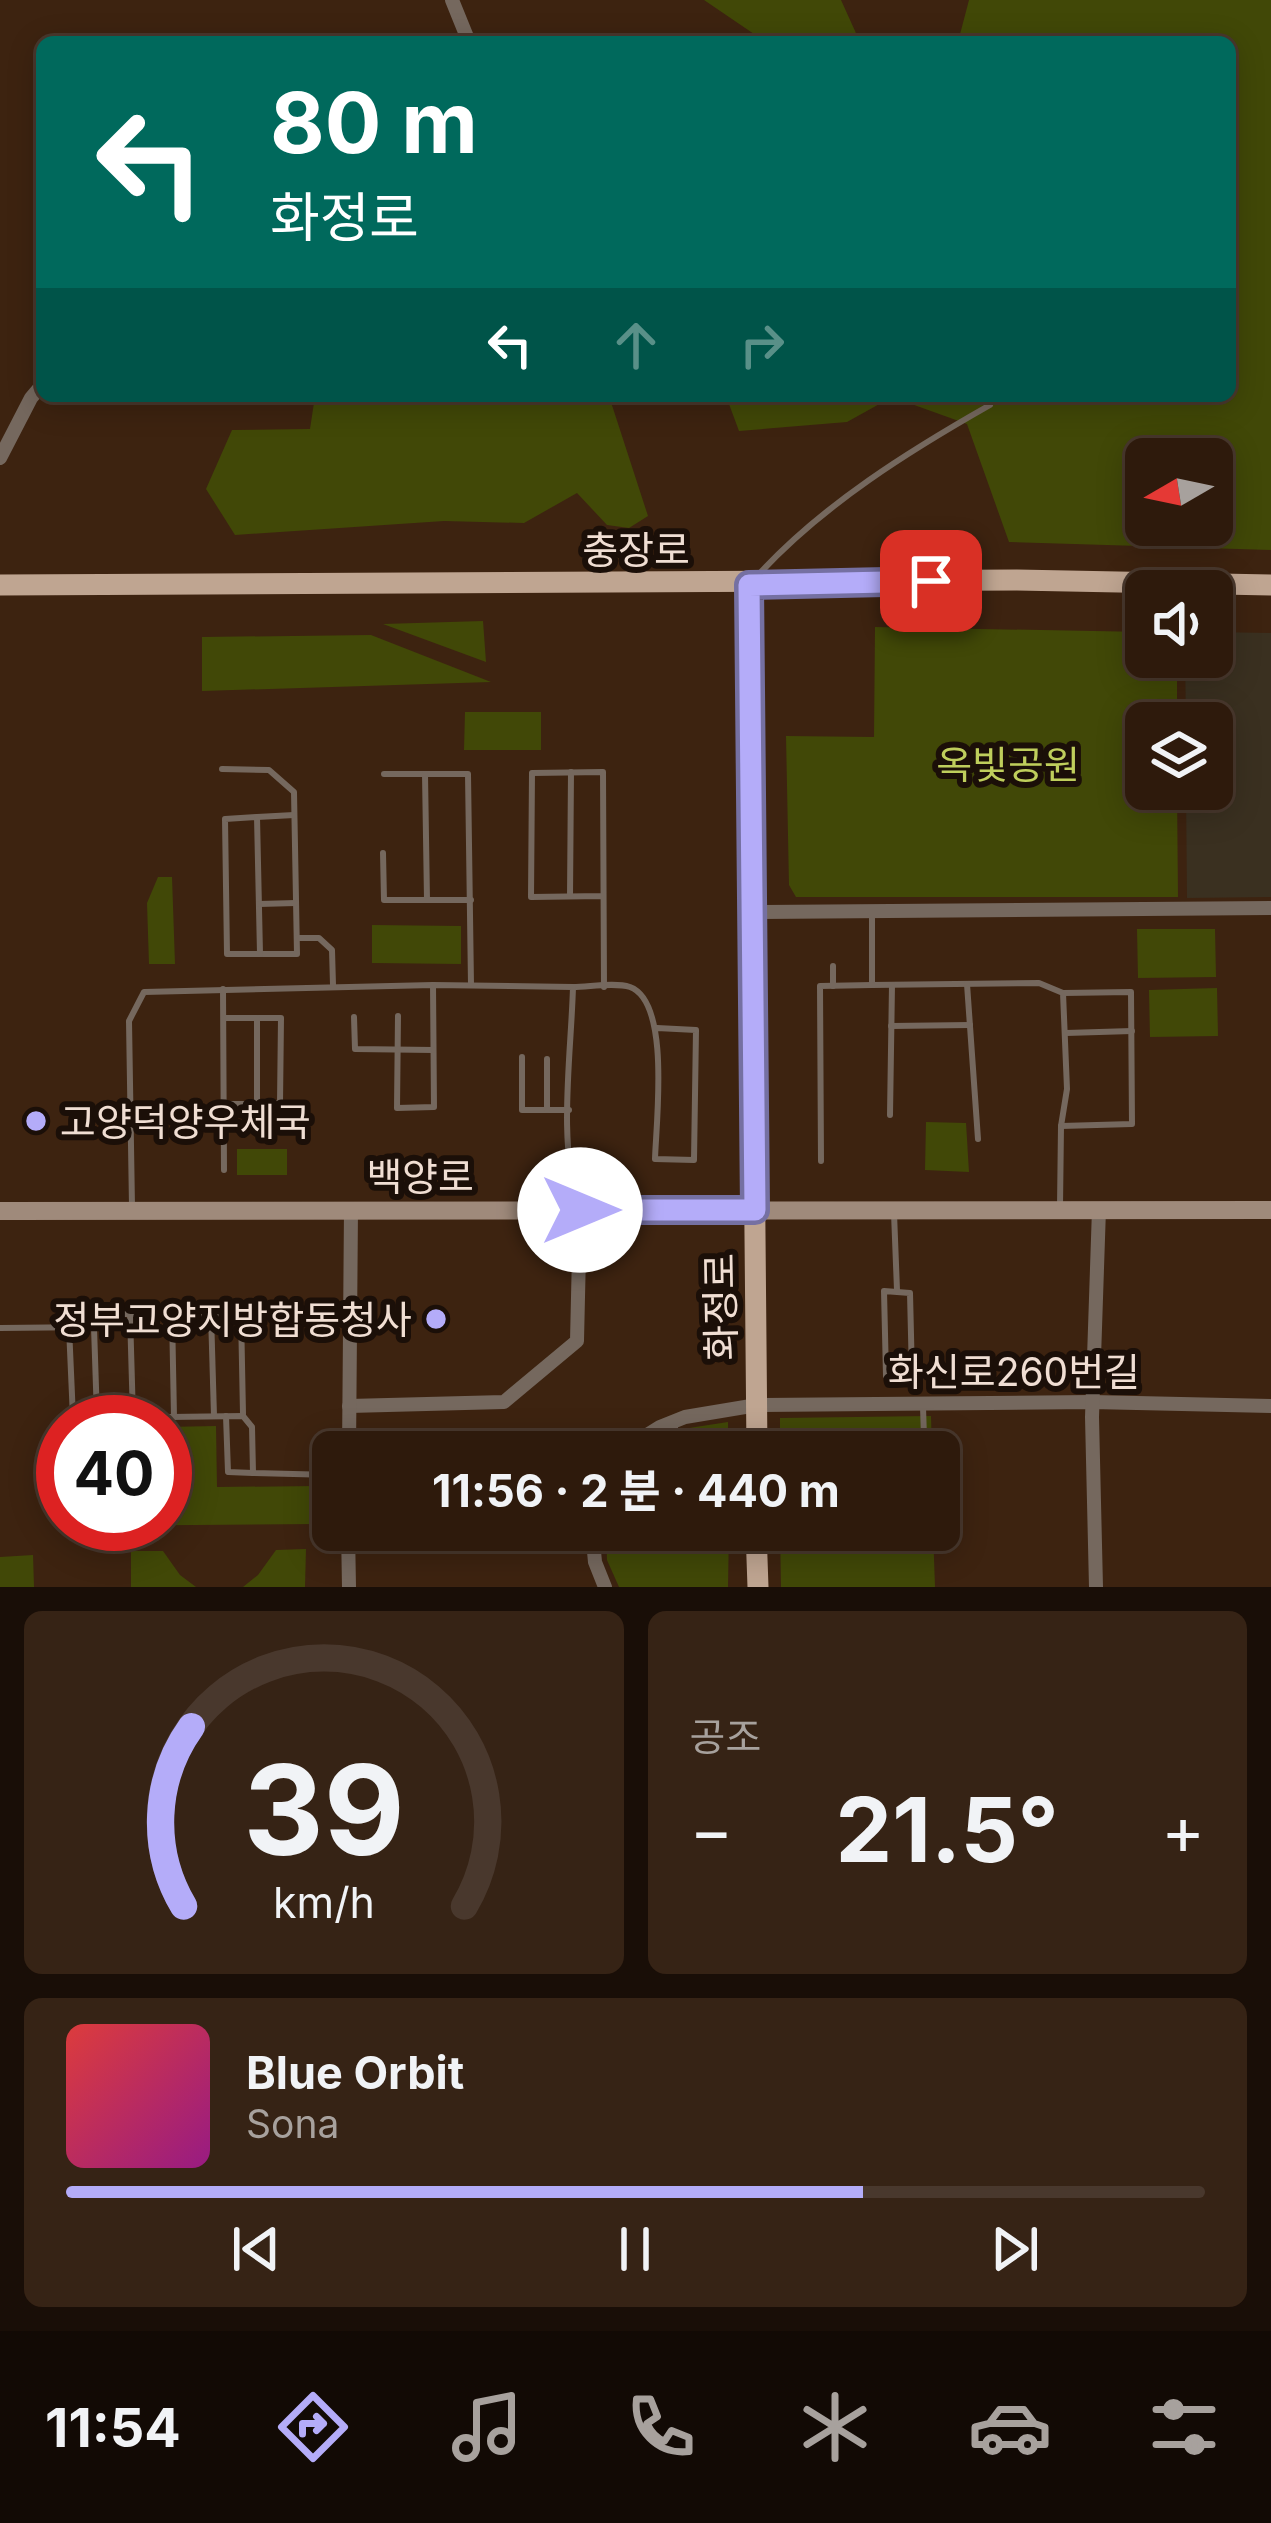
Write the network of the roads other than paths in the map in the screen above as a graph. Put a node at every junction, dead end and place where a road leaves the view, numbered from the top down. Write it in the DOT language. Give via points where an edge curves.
graph roads {
  1 [pos="452,0"];
  2 [pos="467,36"];
  3 [pos="36,392"];
  4 [pos="990,405"];
  5 [pos="0,458"];
  6 [pos="0,585"];
  7 [pos="749,585"];
  8 [pos="1271,585"];
  9 [pos="222,769"];
  10 [pos="571,772"];
  11 [pos="384,774"];
  12 [pos="425,774"];
  13 [pos="294,815"];
  14 [pos="257,817"];
  15 [pos="383,853"];
  16 [pos="570,896"];
  17 [pos="603,896"];
  18 [pos="471,900"];
  19 [pos="427,901"];
  20 [pos="296,903"];
  21 [pos="259,904"];
  22 [pos="1271,908"];
  23 [pos="872,910"];
  24 [pos="754,912"];
  25 [pos="297,938"];
  26 [pos="260,954"];
  27 [pos="833,966"];
  28 [pos="967,984"];
  29 [pos="434,985"];
  30 [pos="471,985"];
  31 [pos="872,985"];
  32 [pos="892,985"];
  33 [pos="333,986"];
  34 [pos="833,986"];
  35 [pos="573,987"];
  36 [pos="604,987"];
  37 [pos="223,989"];
  38 [pos="1064,993"];
  39 [pos="398,1016"];
  40 [pos="354,1017"];
  41 [pos="223,1018"];
  42 [pos="257,1018"];
  43 [pos="970,1025"];
  44 [pos="891,1026"];
  45 [pos="657,1028"];
  46 [pos="1132,1031"];
  47 [pos="1066,1033"];
  48 [pos="397,1050"];
  49 [pos="434,1050"];
  50 [pos="522,1057"];
  51 [pos="547,1059"];
  52 [pos="257,1103"];
  53 [pos="223,1104"];
  54 [pos="547,1110"];
  55 [pos="569,1110"];
  56 [pos="890,1114"];
  57 [pos="1061,1126"];
  58 [pos="978,1139"];
  59 [pos="821,1161"];
  60 [pos="224,1170"];
  61 [pos="132,1209"];
  62 [pos="351,1209"];
  63 [pos="1099,1209"];
  64 [pos="580,1210"];
  65 [pos="755,1210"];
  66 [pos="894,1210"];
  67 [pos="1060,1210"];
  68 [pos="1271,1210"];
  69 [pos="0,1211"];
  70 [pos="897,1292"];
  71 [pos="130,1314"];
  72 [pos="172,1314"];
  73 [pos="211,1314"];
  74 [pos="69,1327"];
  75 [pos="94,1327"];
  76 [pos="0,1328"];
  77 [pos="72,1395"];
  78 [pos="96,1395"];
  79 [pos="132,1395"];
  80 [pos="174,1395"];
  81 [pos="1092,1402"];
  82 [pos="923,1403"];
  83 [pos="757,1405"];
  84 [pos="349,1406"];
  85 [pos="1271,1406"];
  86 [pos="214,1416"];
  87 [pos="226,1416"];
  88 [pos="243,1416"];
  89 [pos="192,1417"];
  90 [pos="676,1420"];
  91 [pos="349,1431"];
  92 [pos="657,1431"];
  93 [pos="675,1431"];
  94 [pos="757,1431"];
  95 [pos="924,1431"];
  96 [pos="253,1472"];
  97 [pos="312,1473"];
  98 [pos="348,1551"];
  99 [pos="594,1551"];
  100 [pos="757,1551"];
  101 [pos="349,1587"];
  102 [pos="605,1587"];
  103 [pos="758,1587"];
  104 [pos="1096,1587"];
  1 -- 2 [label="street"];
  3 -- 5 [label="street"];
  4 -- 7 [label="lane" via="911,449 781,550"];
  6 -- 7 [label="main road, 충장로"];
  7 -- 8 [label="main road, 충장로"];
  7 -- 24 [label="main road, 화정로"];
  9 -- 13 [label="lane" via="269,770 294,792"];
  10 -- 16 [label="lane"];
  10 -- 16 [label="lane" via="532,772 532,897"];
  10 -- 17 [label="lane" via="603,772"];
  11 -- 12 [label="lane"];
  12 -- 18 [label="lane" via="468,774"];
  12 -- 19 [label="lane"];
  13 -- 14 [label="lane"];
  13 -- 20 [label="lane"];
  14 -- 21 [label="lane"];
  14 -- 26 [label="lane" via="225,819 226,932 227,955"];
  15 -- 19 [label="lane" via="384,900"];
  16 -- 17 [label="lane"];
  17 -- 36 [label="lane"];
  18 -- 19 [label="lane"];
  18 -- 30 [label="lane"];
  20 -- 21 [label="lane"];
  20 -- 25 [label="lane"];
  21 -- 26 [label="lane"];
  22 -- 23 [label="street"];
  23 -- 24 [label="street"];
  23 -- 31 [label="lane"];
  24 -- 65 [label="main road, 화정로"];
  25 -- 26 [label="lane" via="298,954"];
  25 -- 33 [label="lane" via="319,938 332,950"];
  27 -- 34 [label="lane"];
  28 -- 32 [label="lane"];
  28 -- 38 [label="lane" via="1040,983"];
  28 -- 43 [label="lane"];
  29 -- 30 [label="lane"];
  29 -- 33 [label="lane"];
  29 -- 49 [label="lane"];
  30 -- 35 [label="lane"];
  31 -- 32 [label="lane"];
  31 -- 34 [label="lane"];
  32 -- 44 [label="lane"];
  33 -- 37 [label="lane"];
  34 -- 59 [label="lane" via="820,986"];
  35 -- 36 [label="lane"];
  35 -- 55 [label="lane"];
  36 -- 45 [label="lane" via="630,987 646,1000"];
  37 -- 41 [label="lane"];
  37 -- 61 [label="lane" via="144,992 128,1021"];
  38 -- 46 [label="lane" via="1131,992"];
  38 -- 47 [label="lane"];
  39 -- 48 [label="lane"];
  40 -- 48 [label="lane" via="355,1049"];
  41 -- 42 [label="lane"];
  41 -- 53 [label="lane"];
  42 -- 52 [label="lane"];
  42 -- 52 [label="lane" via="280,1018 280,1103"];
  43 -- 44 [label="lane"];
  43 -- 58 [label="lane"];
  44 -- 56 [label="lane"];
  45 -- 45 [label="lane" via="655,1159 694,1160 696,1030"];
  46 -- 47 [label="lane"];
  46 -- 57 [label="lane" via="1132,1124"];
  47 -- 57 [label="lane"];
  48 -- 49 [label="lane"];
  48 -- 49 [label="lane" via="397,1108 434,1107"];
  50 -- 54 [label="lane" via="522,1109"];
  51 -- 54 [label="lane"];
  52 -- 53 [label="lane"];
  53 -- 60 [label="lane"];
  54 -- 55 [label="lane"];
  55 -- 64 [label="lane"];
  57 -- 67 [label="lane"];
  61 -- 62 [label="street, 백양로"];
  61 -- 69 [label="street, 백양로"];
  62 -- 64 [label="street, 백양로"];
  62 -- 84 [label="street"];
  63 -- 67 [label="street, 백양로"];
  63 -- 68 [label="street, 백양로"];
  63 -- 81 [label="street"];
  64 -- 65 [label="street, 백양로"];
  64 -- 84 [label="street" via="577,1341 504,1402"];
  65 -- 66 [label="street, 백양로"];
  65 -- 83 [label="main road, 화정로"];
  66 -- 67 [label="street, 백양로"];
  66 -- 70 [label="lane"];
  70 -- 70 [label="lane" via="884,1291 886,1376 912,1376 910,1293"];
  71 -- 72 [label="lane"];
  71 -- 75 [label="lane" via="94,1314"];
  71 -- 79 [label="lane"];
  72 -- 73 [label="lane"];
  72 -- 80 [label="lane"];
  73 -- 86 [label="lane"];
  73 -- 88 [label="lane" via="241,1314"];
  74 -- 75 [label="lane"];
  74 -- 76 [label="lane"];
  74 -- 77 [label="lane"];
  75 -- 78 [label="lane"];
  81 -- 82 [label="street, 화신로260번길"];
  81 -- 85 [label="street, 화신로260번길"];
  81 -- 104 [label="street"];
  82 -- 83 [label="street, 화신로260번길"];
  82 -- 95 [label="lane"];
  83 -- 90 [label="street, 화신로260번길"];
  83 -- 94 [label="main road, 화정로"];
  84 -- 91 [label="street"];
  86 -- 87 [label="lane"];
  86 -- 89 [label="lane"];
  87 -- 88 [label="lane"];
  87 -- 96 [label="lane" via="228,1472"];
  88 -- 96 [label="lane" via="252,1427"];
  90 -- 92 [label="street, 화신로260번길"];
  90 -- 93 [label="lane"];
  96 -- 97 [label="lane"];
  98 -- 101 [label="street"];
  99 -- 102 [label="street"];
  100 -- 103 [label="main road"];
}
